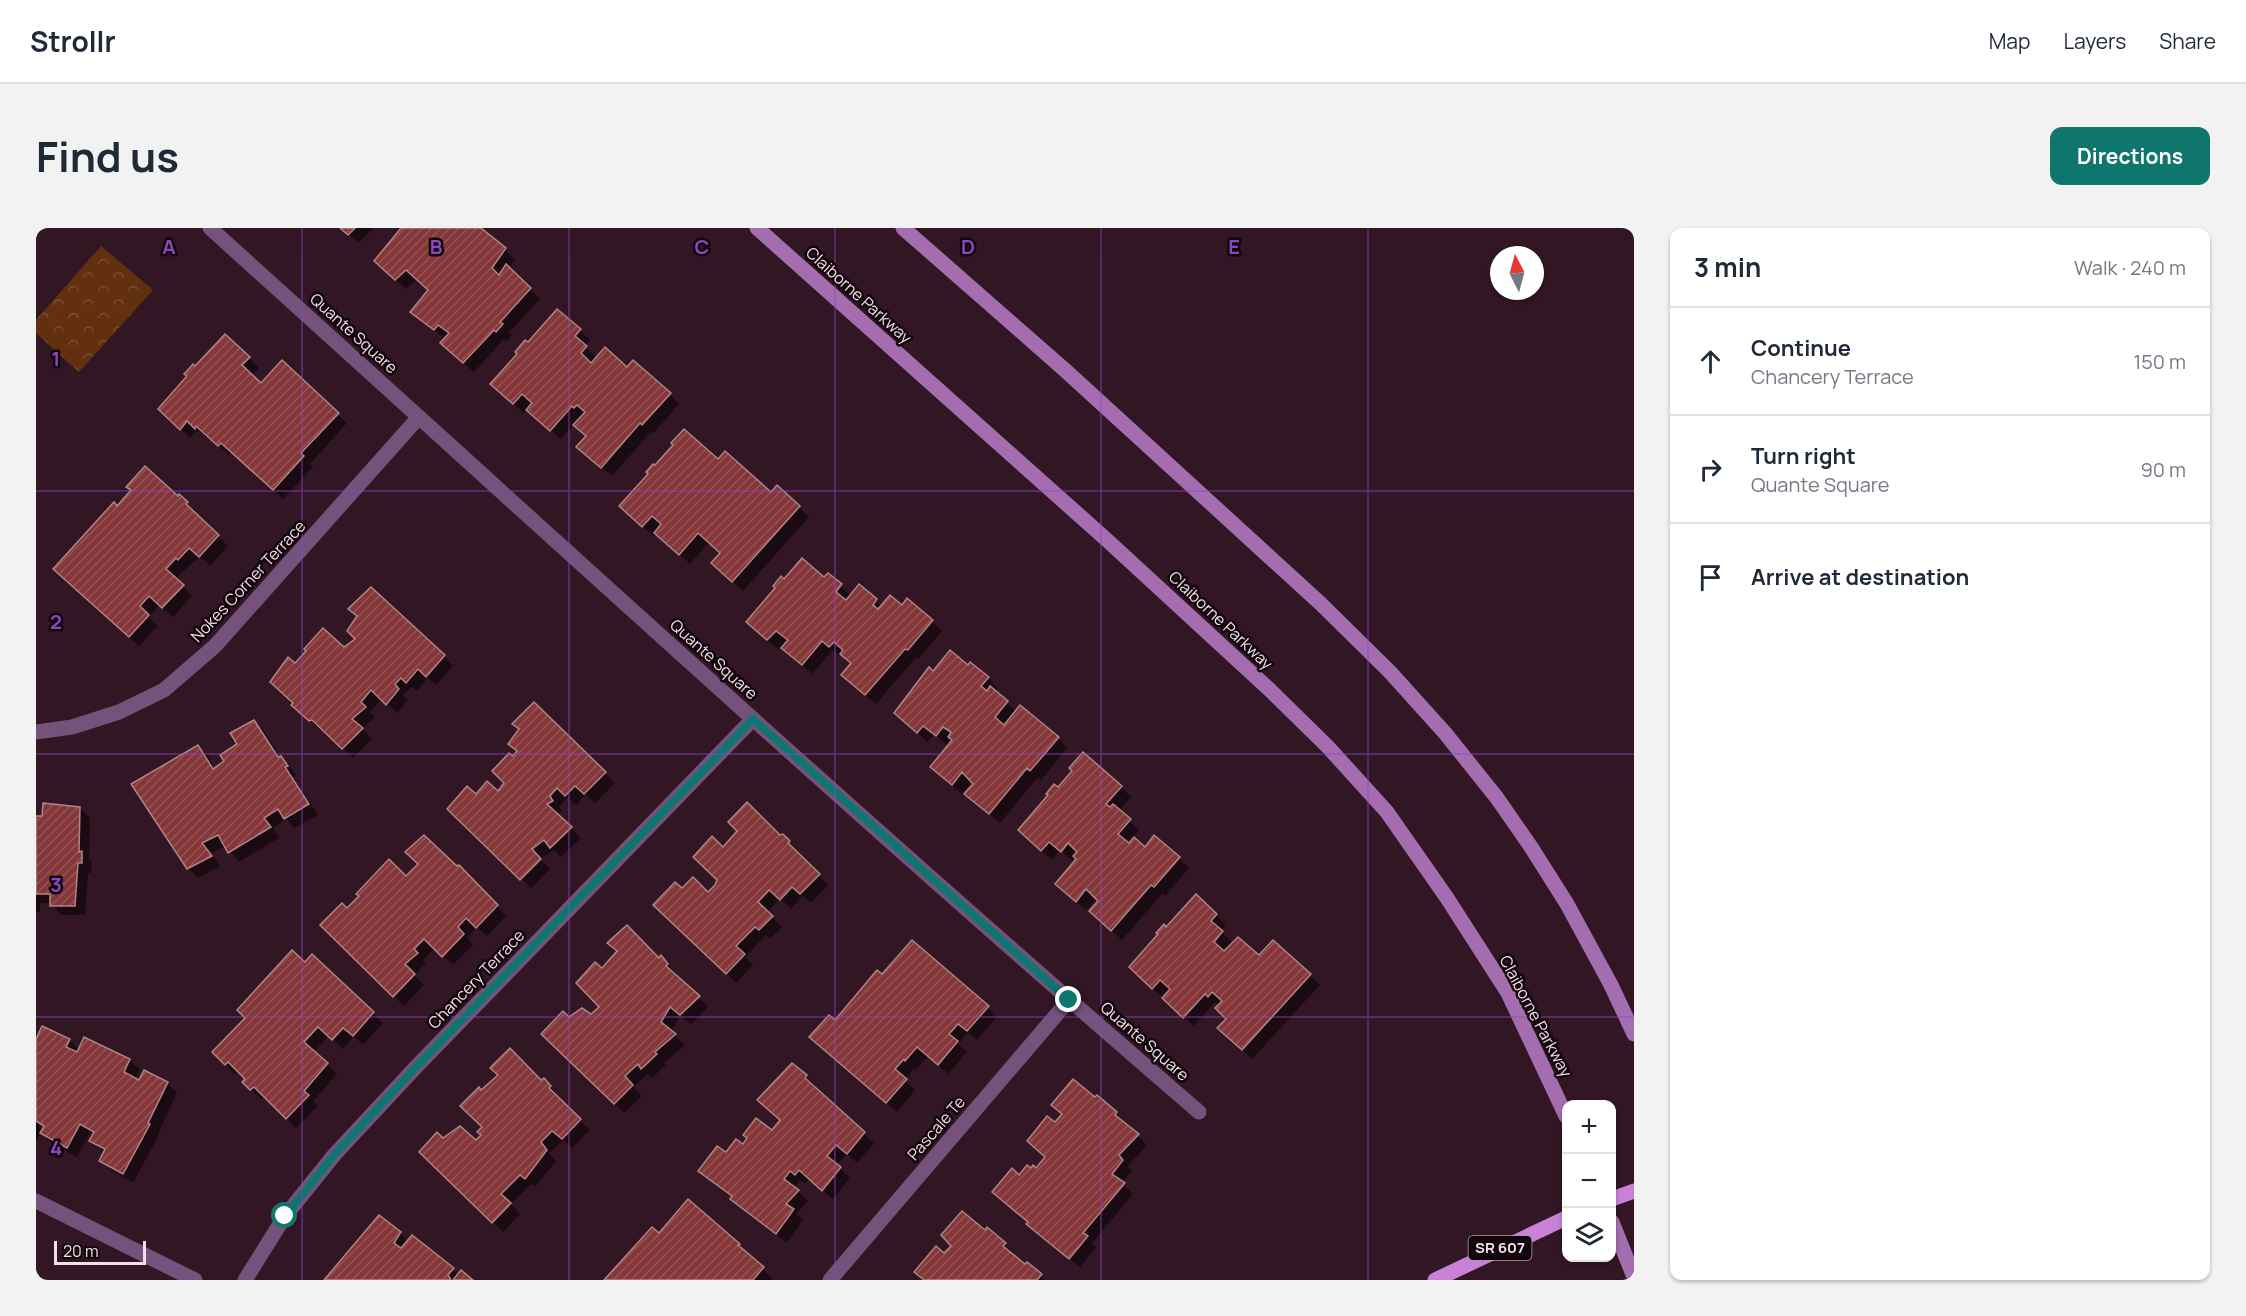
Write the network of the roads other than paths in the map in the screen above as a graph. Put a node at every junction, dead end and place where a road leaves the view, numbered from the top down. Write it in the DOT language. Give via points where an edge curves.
graph roads {
  1 [pos="210,228"];
  2 [pos="757,228"];
  3 [pos="903,228"];
  4 [pos="419,417"];
  5 [pos="753,719"];
  6 [pos="36,732"];
  7 [pos="1069,1000"];
  8 [pos="1634,1034"];
  9 [pos="1562,1108"];
  10 [pos="1199,1112"];
  11 [pos="1634,1191"];
  12 [pos="1616,1198"];
  13 [pos="36,1201"];
  14 [pos="1562,1220"];
  15 [pos="1616,1234"];
  16 [pos="1634,1277"];
  17 [pos="195,1280"];
  18 [pos="245,1280"];
  19 [pos="830,1280"];
  20 [pos="1435,1280"];
  1 -- 4 [label="street, Quante Square"];
  2 -- 9 [label="main road, Claiborne Parkway" via="1108,541 1328,747 1387,812 1447,898 1508,993"];
  3 -- 8 [label="main road" via="1322,604 1390,672 1497,798 1531,847 1567,904"];
  4 -- 5 [label="street, Quante Square"];
  4 -- 6 [label="street, Nokes Corner Terrace" via="215,646 164,690 119,712 72,727"];
  5 -- 7 [label="street, Quante Square"];
  5 -- 18 [label="street, Chancery Terrace" via="335,1154 285,1216"];
  7 -- 10 [label="street, Quante Square"];
  7 -- 19 [label="street, Pascale Te"];
  11 -- 12 [label="main road"];
  13 -- 17 [label="street"];
  14 -- 20 [label="main road, SR 607"];
  15 -- 16 [label="main road"];
}
